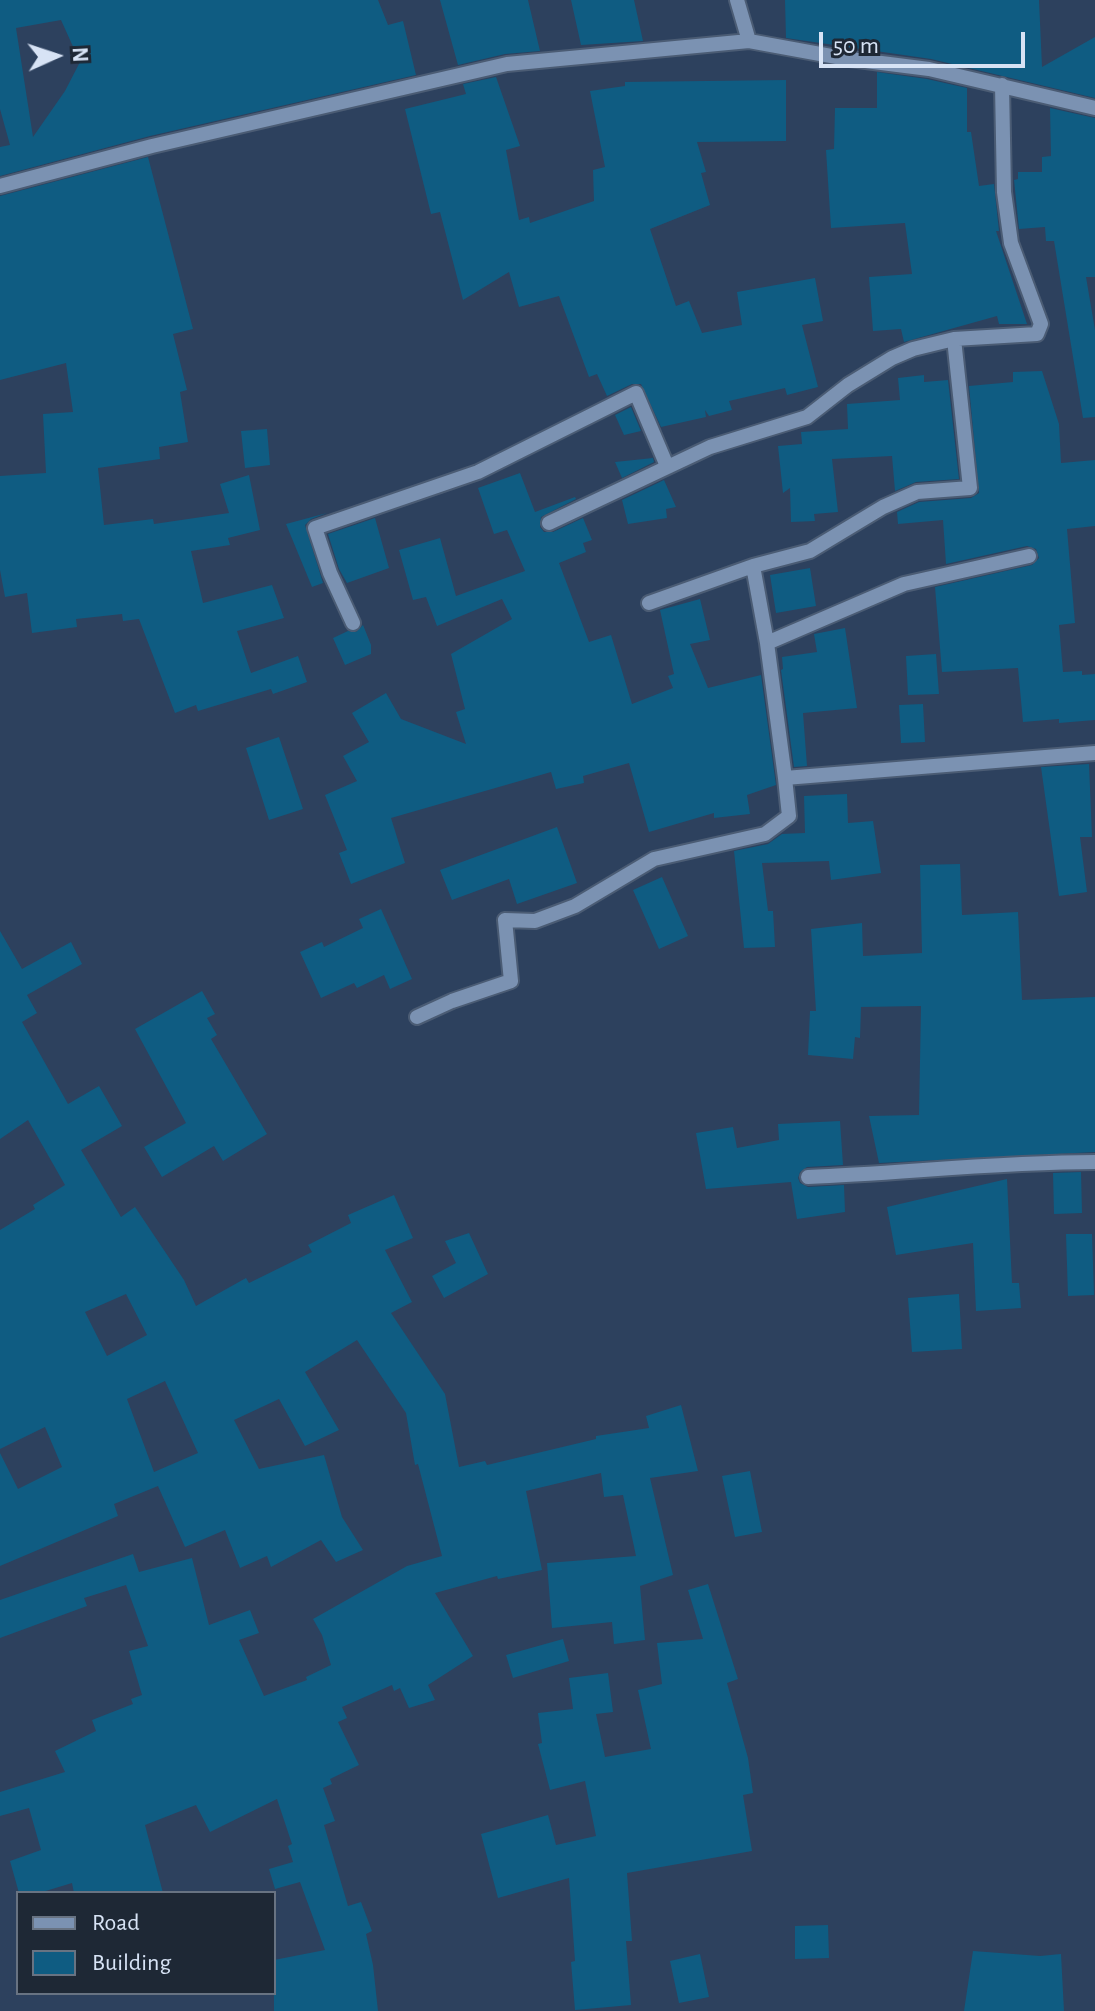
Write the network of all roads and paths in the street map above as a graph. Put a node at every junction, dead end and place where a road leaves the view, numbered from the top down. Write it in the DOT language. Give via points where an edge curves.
graph roads {
  1 [pos="737,0"];
  2 [pos="749,41"];
  3 [pos="1002,85"];
  4 [pos="1095,108"];
  5 [pos="0,186"];
  6 [pos="954,339"];
  7 [pos="667,466"];
  8 [pos="549,523"];
  9 [pos="1029,556"];
  10 [pos="753,566"];
  11 [pos="649,603"];
  12 [pos="353,623"];
  13 [pos="767,643"];
  14 [pos="1095,753"];
  15 [pos="785,778"];
  16 [pos="417,1017"];
  17 [pos="1095,1162"];
  18 [pos="808,1177"];
  1 -- 2 [label="street"];
  2 -- 3 [label="street"];
  2 -- 5 [label="street" via="507,64"];
  3 -- 4 [label="street"];
  3 -- 6 [label="street" via="1004,192 1011,243 1041,330"];
  6 -- 7 [label="street" via="892,358 807,417"];
  6 -- 10 [label="street" via="970,488 917,492 810,551"];
  7 -- 8 [label="street"];
  7 -- 12 [label="street" via="636,393 478,472 315,528"];
  9 -- 13 [label="street" via="904,584"];
  10 -- 11 [label="street"];
  10 -- 13 [label="street"];
  13 -- 15 [label="street"];
  14 -- 15 [label="street"];
  15 -- 16 [label="street" via="789,816 765,834 654,859 575,906 535,921 505,920 511,981"];
  17 -- 18 [label="street" via="1016,1162"];
}
